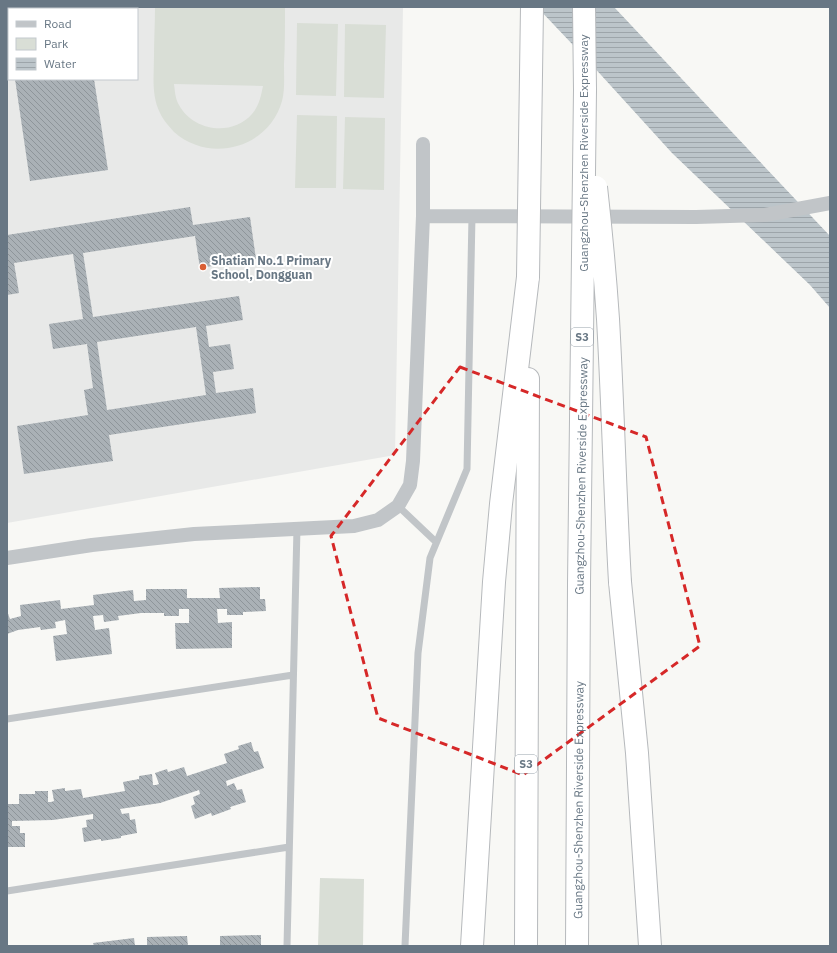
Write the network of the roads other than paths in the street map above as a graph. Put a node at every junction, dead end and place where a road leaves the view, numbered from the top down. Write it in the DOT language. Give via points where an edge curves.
graph roads {
  1 [pos="532,7"];
  2 [pos="584,7"];
  3 [pos="585,90"];
  4 [pos="423,144"];
  5 [pos="830,203"];
  6 [pos="423,216"];
  7 [pos="472,216"];
  8 [pos="528,277"];
  9 [pos="398,506"];
  10 [pos="297,528"];
  11 [pos="436,542"];
  12 [pos="7,558"];
  13 [pos="293,675"];
  14 [pos="7,719"];
  15 [pos="289,847"];
  16 [pos="7,891"];
  17 [pos="287,946"];
  18 [pos="405,946"];
  19 [pos="472,946"];
  20 [pos="526,946"];
  21 [pos="577,946"];
  22 [pos="650,946"];
  1 -- 8 [label="highway, S3, bridge"];
  2 -- 3 [label="highway, Guangzhou-Shenzhen Riverside Expressway / S3"];
  3 -- 21 [label="highway, Guangzhou-Shenzhen Riverside Expressway / S3, bridge"];
  3 -- 22 [label="highway, bridge" via="606,289 620,582 637,753"];
  4 -- 6 [label="street"];
  5 -- 7 [label="street" via="765,215"];
  6 -- 7 [label="street"];
  6 -- 9 [label="street" via="413,461 410,485"];
  7 -- 11 [label="lane" via="467,469"];
  8 -- 19 [label="highway" via="500,504"];
  8 -- 20 [label="highway, S3"];
  9 -- 10 [label="street" via="378,520 354,526"];
  9 -- 11 [label="lane"];
  10 -- 12 [label="street" via="178,536 92,545"];
  10 -- 13 [label="lane"];
  11 -- 18 [label="lane" via="430,558 418,653"];
  13 -- 14 [label="lane"];
  13 -- 15 [label="lane"];
  15 -- 16 [label="lane"];
  15 -- 17 [label="lane"];
}
